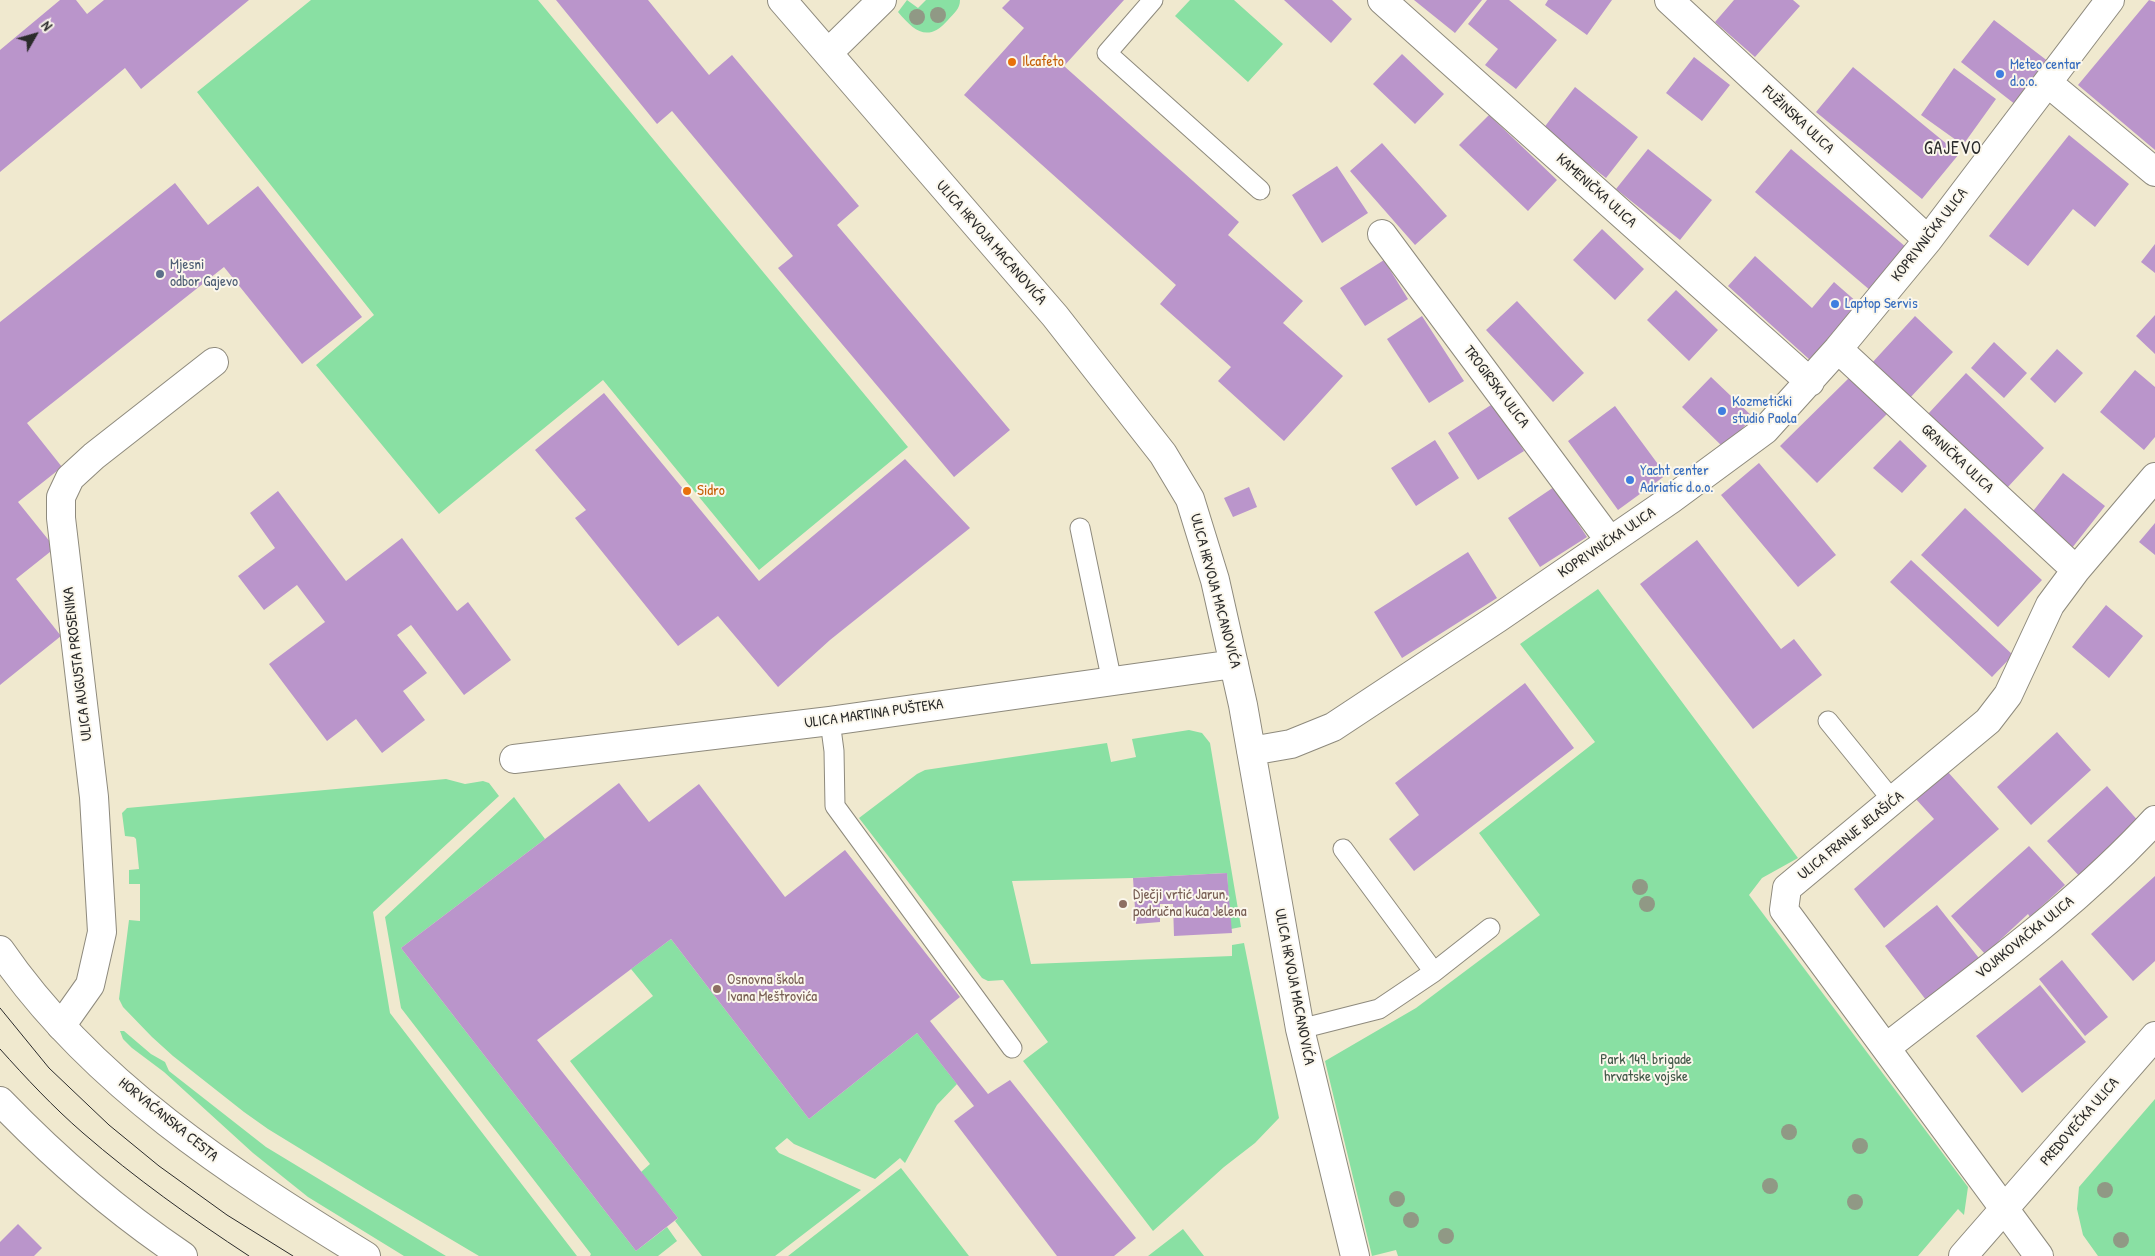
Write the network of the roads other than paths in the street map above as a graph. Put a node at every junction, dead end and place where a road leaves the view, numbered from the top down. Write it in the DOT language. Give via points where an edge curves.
graph roads {
  1 [pos="782,0"];
  2 [pos="882,0"];
  3 [pos="1153,0"];
  4 [pos="1382,0"];
  5 [pos="1669,0"];
  6 [pos="2102,3"];
  7 [pos="828,53"];
  8 [pos="2048,82"];
  9 [pos="2155,172"];
  10 [pos="1260,190"];
  11 [pos="1382,234"];
  12 [pos="1928,240"];
  13 [pos="1838,349"];
  14 [pos="214,362"];
  15 [pos="1810,382"];
  16 [pos="2155,477"];
  17 [pos="1080,528"];
  18 [pos="1610,540"];
  19 [pos="2076,570"];
  20 [pos="1234,664"];
  21 [pos="1112,682"];
  22 [pos="830,721"];
  23 [pos="1828,721"];
  24 [pos="1252,751"];
  25 [pos="514,759"];
  26 [pos="1893,801"];
  27 [pos="2155,820"];
  28 [pos="1343,849"];
  29 [pos="1490,928"];
  30 [pos="0,950"];
  31 [pos="1434,972"];
  32 [pos="61,1026"];
  33 [pos="1300,1029"];
  34 [pos="2155,1036"];
  35 [pos="1887,1047"];
  36 [pos="1012,1048"];
  37 [pos="0,1101"];
  38 [pos="2006,1210"];
  39 [pos="183,1256"];
  40 [pos="366,1256"];
  41 [pos="1355,1256"];
  42 [pos="1963,1256"];
  43 [pos="2039,1256"];
  1 -- 7 [label="street, ULICA HRVOJA MACANOVIĆA"];
  2 -- 7 [label="street"];
  3 -- 10 [label="lane" via="1107,53"];
  4 -- 15 [label="street, KAMENIČKA ULICA"];
  5 -- 12 [label="street, FUŽINSKA ULICA"];
  6 -- 8 [label="street, KOPRIVNIČKA ULICA"];
  7 -- 20 [label="street, ULICA HRVOJA MACANOVIĆA" via="1054,316 1163,454 1190,499 1201,530"];
  8 -- 9 [label="street"];
  8 -- 12 [label="street, KOPRIVNIČKA ULICA"];
  11 -- 18 [label="street, TROGIRSKA ULICA"];
  12 -- 13 [label="street, KOPRIVNIČKA ULICA"];
  13 -- 15 [label="street, KOPRIVNIČKA ULICA"];
  13 -- 19 [label="street, GRANIČKA ULICA"];
  14 -- 32 [label="street, ULICA AUGUSTA PROSENIKA" via="94,456 70,478 61,497 94,797 102,932 90,985"];
  15 -- 18 [label="street, KOPRIVNIČKA ULICA" via="1764,430"];
  16 -- 19 [label="street, ULICA FRANJE JELAŠIĆA"];
  17 -- 21 [label="lane"];
  18 -- 24 [label="street, KOPRIVNIČKA ULICA" via="1333,726 1291,744"];
  19 -- 26 [label="street, ULICA FRANJE JELAŠIĆA" via="2050,605 2008,695 1988,721"];
  20 -- 21 [label="street, ULICA MARTINA PUŠTEKA"];
  20 -- 24 [label="street, ULICA HRVOJA MACANOVIĆA"];
  21 -- 22 [label="street, ULICA MARTINA PUŠTEKA"];
  22 -- 25 [label="street, ULICA MARTINA PUŠTEKA"];
  22 -- 36 [label="lane" via="835,806"];
  23 -- 26 [label="lane"];
  24 -- 33 [label="street, ULICA HRVOJA MACANOVIĆA"];
  26 -- 35 [label="street, ULICA FRANJE JELAŠIĆA" via="1787,888 1784,910"];
  27 -- 35 [label="street, VOJAKOVAČKA ULICA" via="2127,851 2060,910"];
  28 -- 31 [label="lane"];
  29 -- 31 [label="lane"];
  30 -- 32 [label="street, HORVAĆANSKA CESTA"];
  31 -- 33 [label="lane" via="1379,1009"];
  32 -- 40 [label="street, HORVAĆANSKA CESTA" via="139,1100 196,1145 265,1194"];
  33 -- 41 [label="street, ULICA HRVOJA MACANOVIĆA"];
  34 -- 38 [label="street, PREDOVEČKA ULICA"];
  35 -- 38 [label="street, ULICA FRANJE JELAŠIĆA"];
  37 -- 39 [label="street" via="64,1164 137,1225"];
  38 -- 42 [label="street, PREDOVEČKA ULICA"];
  38 -- 43 [label="street, ULICA FRANJE JELAŠIĆA"];
}
